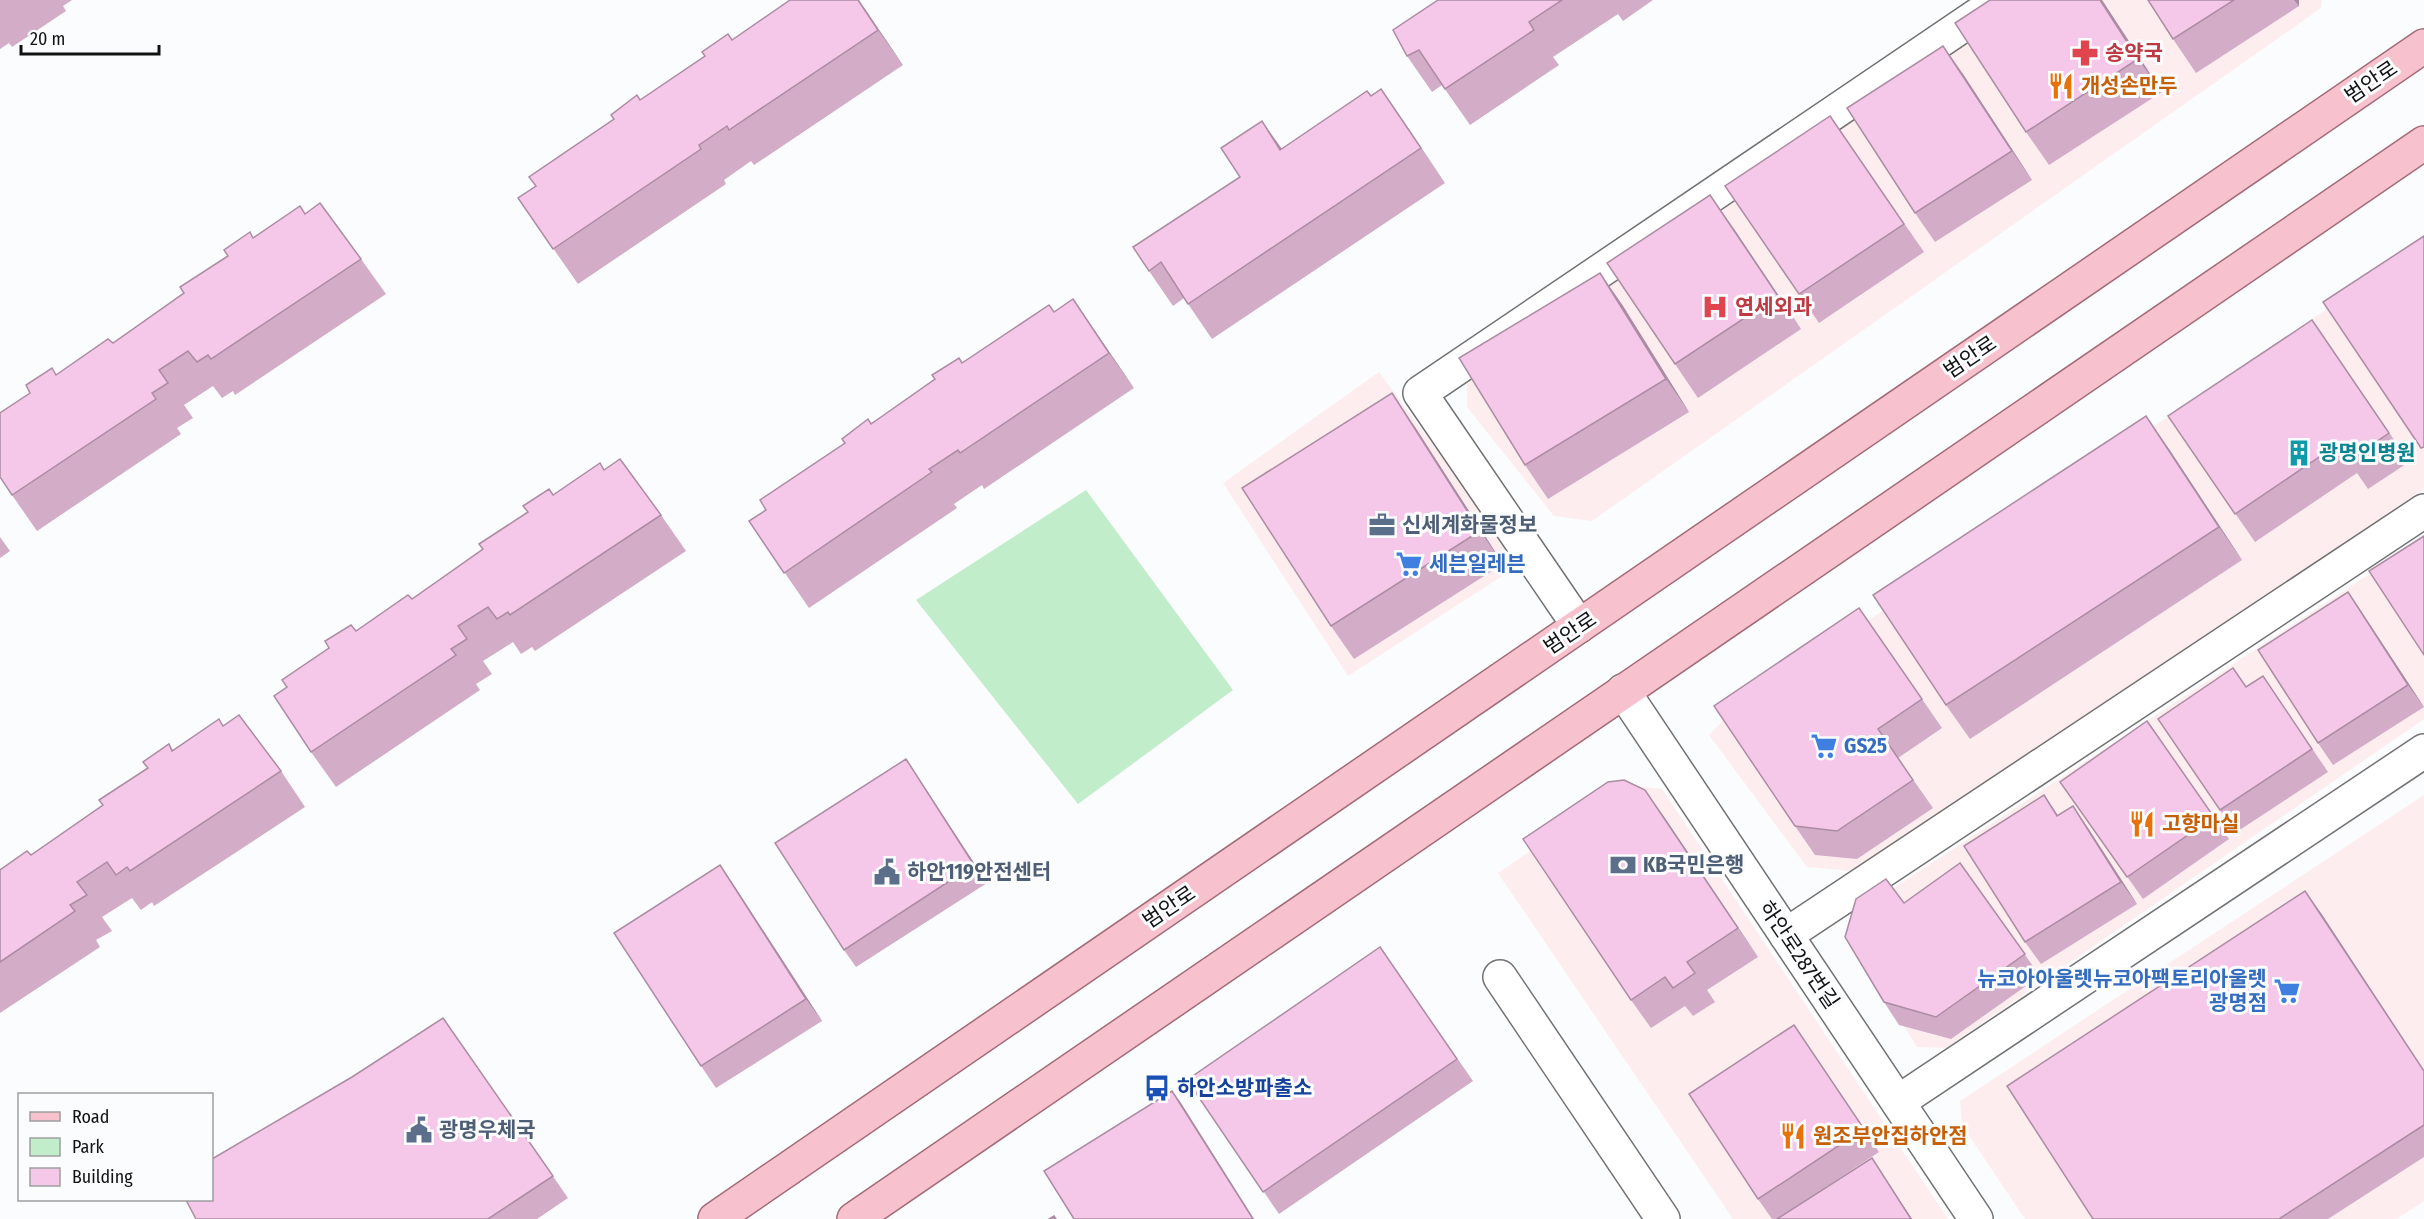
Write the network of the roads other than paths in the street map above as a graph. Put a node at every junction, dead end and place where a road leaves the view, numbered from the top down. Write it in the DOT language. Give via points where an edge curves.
graph roads {
  1 [pos="2000,0"];
  2 [pos="2424,46"];
  3 [pos="2424,143"];
  4 [pos="2424,511"];
  5 [pos="1579,626"];
  6 [pos="1623,691"];
  7 [pos="2424,751"];
  8 [pos="1786,935"];
  9 [pos="1500,977"];
  10 [pos="1898,1102"];
  11 [pos="715,1219"];
  12 [pos="854,1219"];
  13 [pos="1663,1219"];
  14 [pos="1976,1219"];
  1 -- 5 [label="lane" via="1420,393"];
  2 -- 5 [label="main road, 범안로"];
  3 -- 6 [label="main road"];
  4 -- 8 [label="lane"];
  5 -- 11 [label="main road, 범안로"];
  6 -- 8 [label="lane, 하안로287번길"];
  6 -- 12 [label="main road"];
  7 -- 10 [label="lane"];
  8 -- 10 [label="lane, 하안로287번길"];
  9 -- 13 [label="lane"];
  10 -- 14 [label="lane, 하안로287번길"];
}
